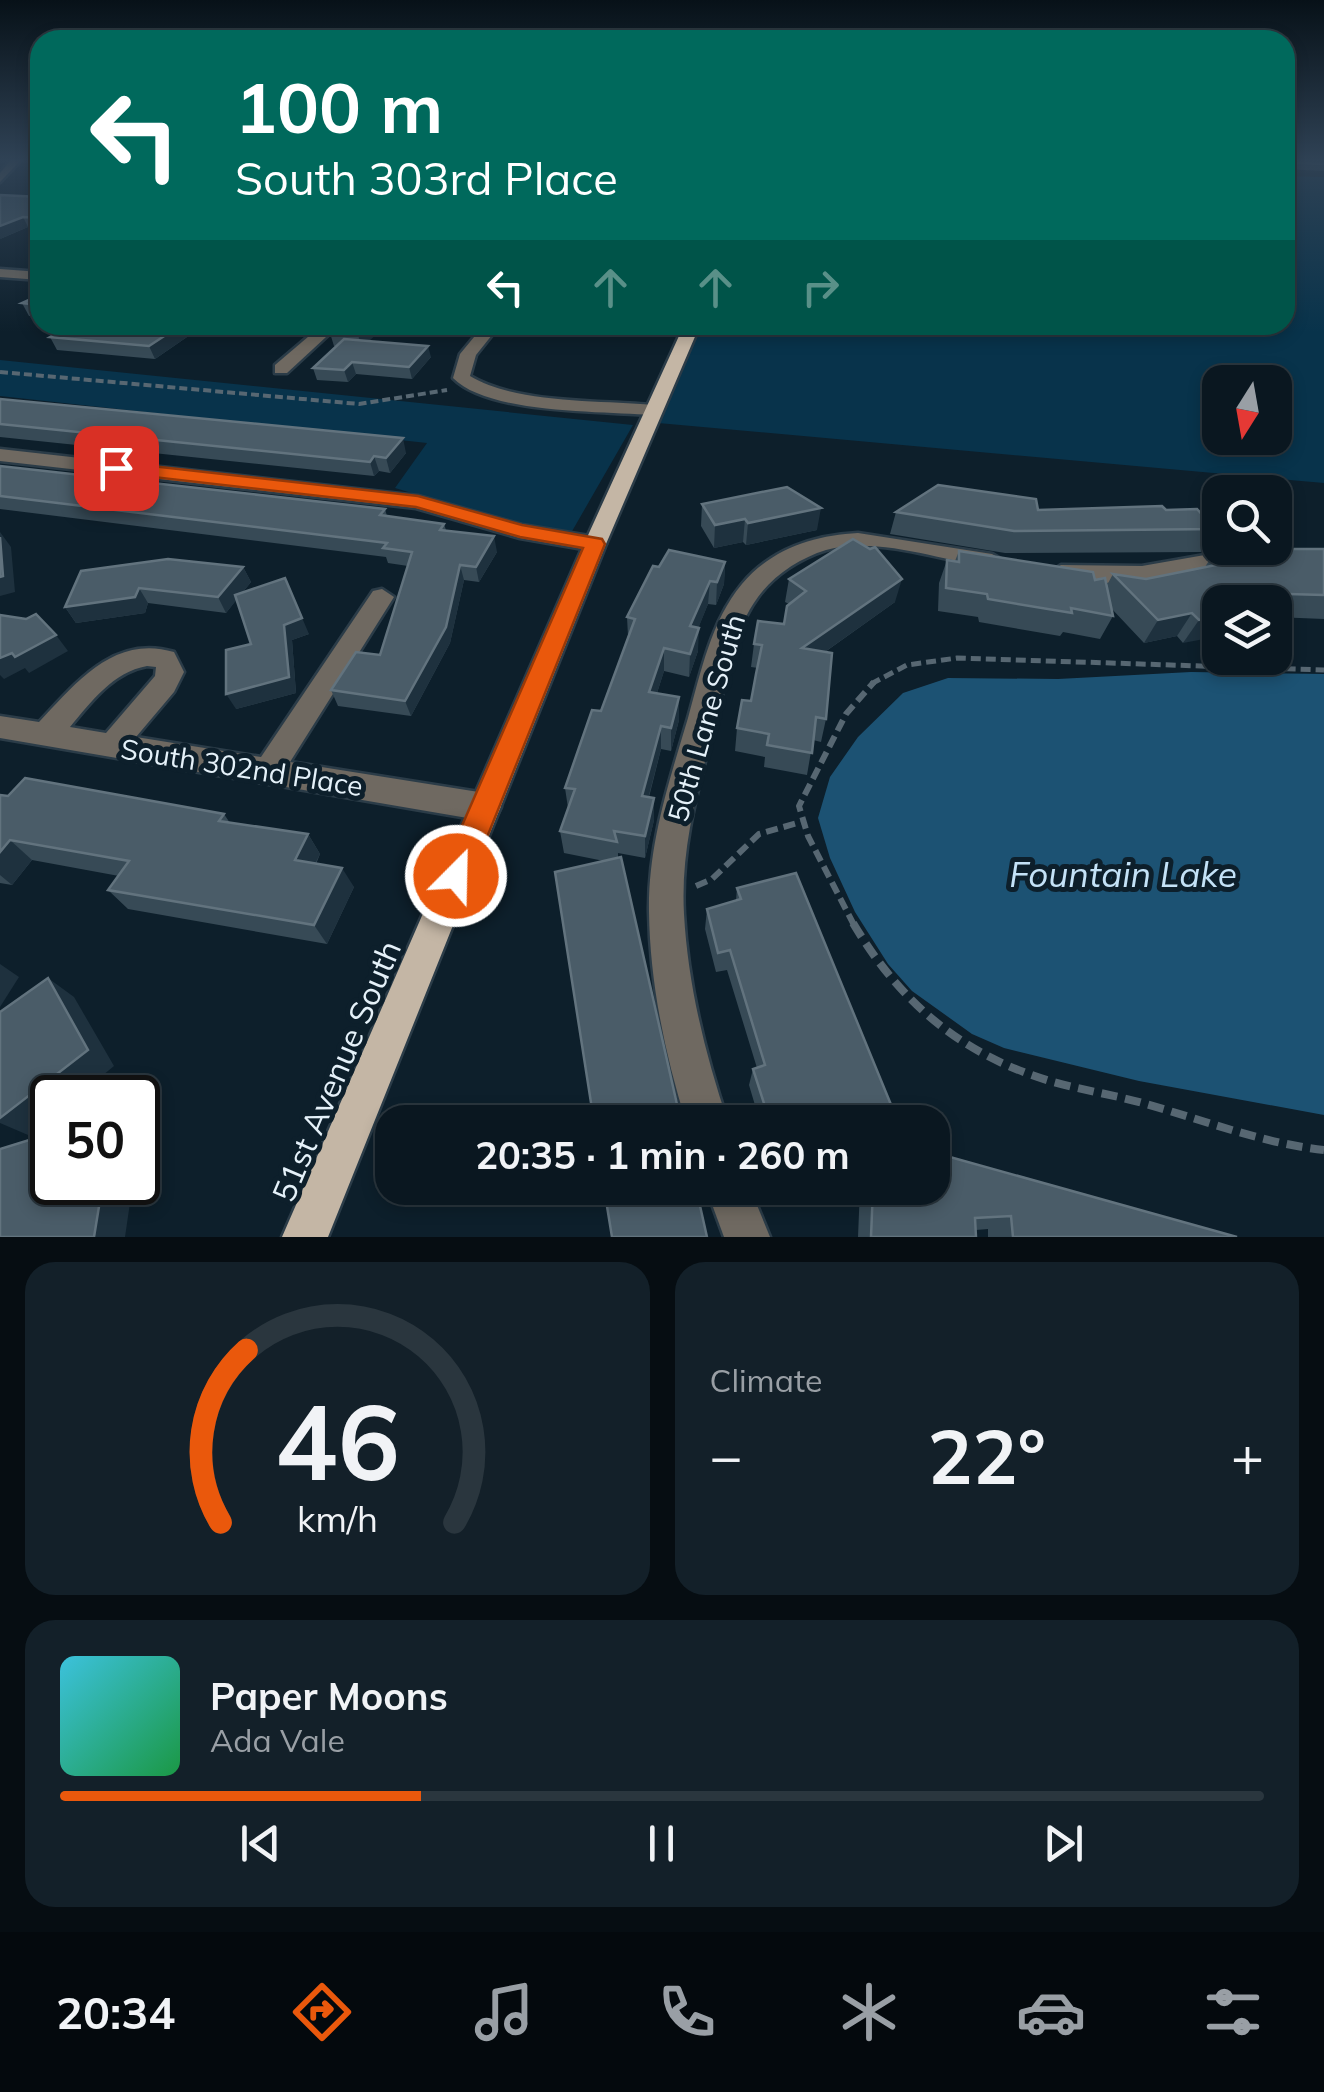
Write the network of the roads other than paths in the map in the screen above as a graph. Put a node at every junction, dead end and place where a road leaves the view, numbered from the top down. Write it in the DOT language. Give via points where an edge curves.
graph roads {
  1 [pos="320,335"];
  2 [pos="484,335"];
  3 [pos="687,335"];
  4 [pos="281,369"];
  5 [pos="652,410"];
  6 [pos="0,455"];
  7 [pos="595,544"];
  8 [pos="1202,563"];
  9 [pos="382,597"];
  10 [pos="0,728"];
  11 [pos="45,735"];
  12 [pos="112,746"];
  13 [pos="268,771"];
  14 [pos="485,806"];
  15 [pos="702,1105"];
  16 [pos="735,1205"];
  17 [pos="305,1237"];
  18 [pos="747,1237"];
  1 -- 4 [label="street"];
  2 -- 5 [label="street" via="463,363 461,378 470,386"];
  3 -- 5 [label="main road, 51st Avenue South"];
  5 -- 7 [label="main road, 51st Avenue South"];
  6 -- 7 [label="street" via="401,499"];
  7 -- 14 [label="main road, 51st Avenue South"];
  8 -- 15 [label="street, 50th Lane South" via="1129,575 832,542 801,552 749,588 724,638 675,820 667,886 676,990"];
  9 -- 13 [label="street"];
  10 -- 11 [label="street, South 302nd Place"];
  11 -- 12 [label="street, South 302nd Place"];
  11 -- 12 [label="street" via="113,666 142,656 165,659 170,675"];
  12 -- 13 [label="street, South 302nd Place"];
  13 -- 14 [label="street, South 302nd Place"];
  14 -- 17 [label="main road, 51st Avenue South"];
  16 -- 18 [label="street"];
}
